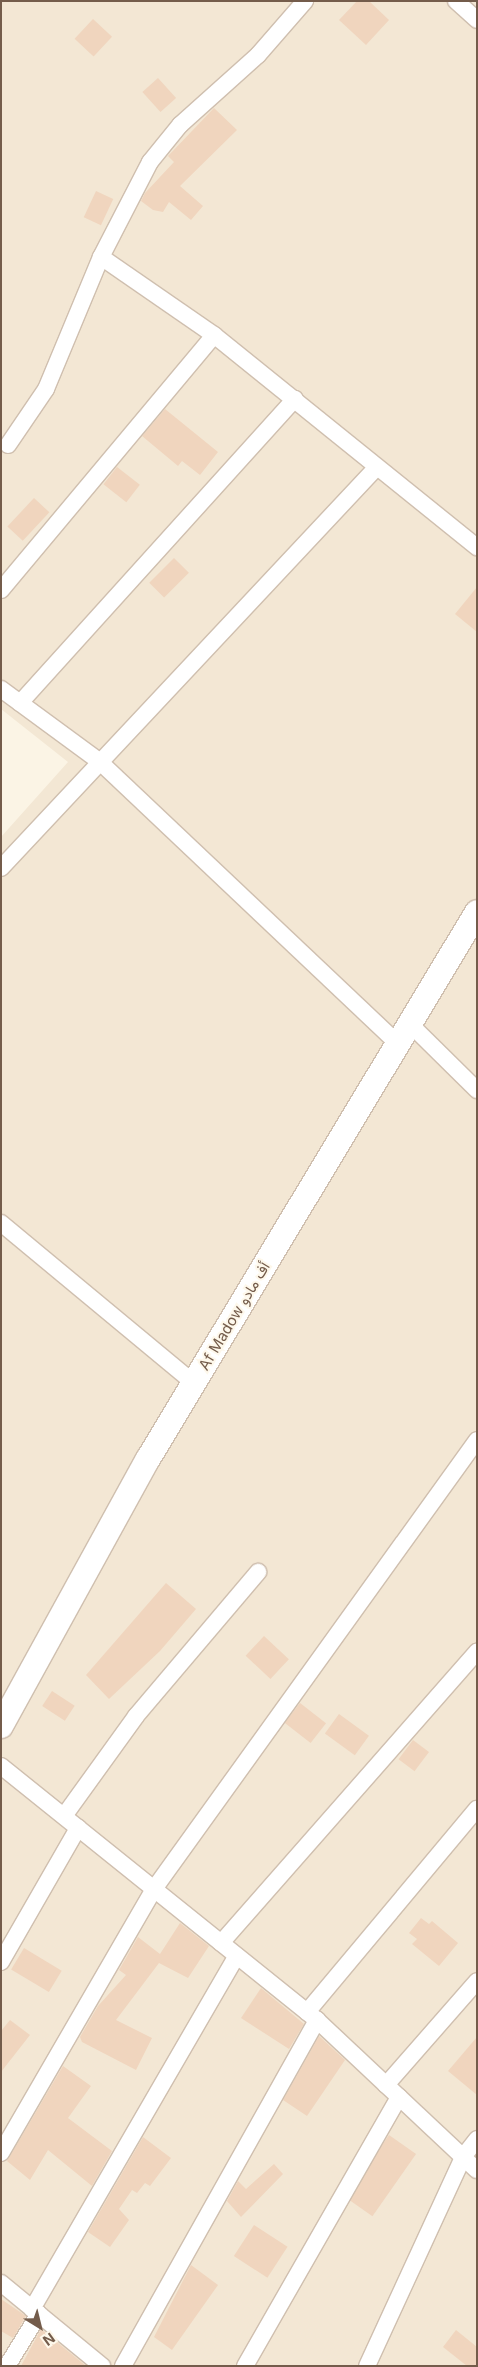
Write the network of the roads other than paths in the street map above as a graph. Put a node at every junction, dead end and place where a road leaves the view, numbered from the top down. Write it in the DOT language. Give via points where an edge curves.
graph roads {
  1 [pos="305,1"];
  2 [pos="456,1"];
  3 [pos="477,20"];
  4 [pos="101,257"];
  5 [pos="214,335"];
  6 [pos="296,399"];
  7 [pos="8,446"];
  8 [pos="376,468"];
  9 [pos="477,547"];
  10 [pos="4,582"];
  11 [pos="1,689"];
  12 [pos="20,703"];
  13 [pos="99,761"];
  14 [pos="1,868"];
  15 [pos="477,912"];
  16 [pos="404,1034"];
  17 [pos="477,1090"];
  18 [pos="1,1223"];
  19 [pos="194,1383"];
  20 [pos="477,1440"];
  21 [pos="258,1572"];
  22 [pos="477,1652"];
  23 [pos="1,1726"];
  24 [pos="1,1766"];
  25 [pos="477,1809"];
  26 [pos="64,1816"];
  27 [pos="78,1828"];
  28 [pos="154,1889"];
  29 [pos="221,1943"];
  30 [pos="237,1956"];
  31 [pos="1,1962"];
  32 [pos="477,1981"];
  33 [pos="312,2016"];
  34 [pos="386,2085"];
  35 [pos="399,2097"];
  36 [pos="477,2139"];
  37 [pos="1,2154"];
  38 [pos="463,2157"];
  39 [pos="477,2170"];
  40 [pos="1,2284"];
  41 [pos="35,2311"];
  42 [pos="7,2366"];
  43 [pos="102,2366"];
  44 [pos="123,2366"];
  45 [pos="245,2366"];
  46 [pos="367,2366"];
  1 -- 4 [label="street" via="258,55 180,125 150,162"];
  2 -- 3 [label="street"];
  4 -- 5 [label="street"];
  4 -- 7 [label="street" via="46,389"];
  5 -- 6 [label="street"];
  5 -- 10 [label="street"];
  6 -- 8 [label="street"];
  6 -- 12 [label="street"];
  8 -- 9 [label="street"];
  8 -- 13 [label="street"];
  11 -- 12 [label="street"];
  12 -- 13 [label="street"];
  13 -- 14 [label="street"];
  13 -- 16 [label="street"];
  15 -- 16 [label="street, Af Madow أف مادو"];
  16 -- 17 [label="street"];
  16 -- 19 [label="street, Af Madow أف مادو"];
  18 -- 19 [label="street"];
  19 -- 23 [label="street, Af Madow أف مادو"];
  20 -- 28 [label="street"];
  21 -- 26 [label="street" via="136,1716"];
  22 -- 29 [label="street"];
  24 -- 26 [label="street"];
  25 -- 33 [label="street"];
  26 -- 27 [label="street"];
  27 -- 28 [label="street"];
  27 -- 31 [label="street"];
  28 -- 29 [label="street"];
  28 -- 37 [label="street"];
  29 -- 30 [label="street"];
  30 -- 33 [label="street"];
  30 -- 41 [label="street"];
  32 -- 34 [label="street"];
  33 -- 34 [label="street"];
  33 -- 44 [label="street"];
  34 -- 35 [label="street"];
  35 -- 38 [label="street"];
  35 -- 45 [label="street"];
  36 -- 38 [label="street"];
  38 -- 39 [label="street"];
  38 -- 46 [label="street"];
  40 -- 41 [label="street"];
  41 -- 42 [label="street"];
  41 -- 43 [label="street"];
}
